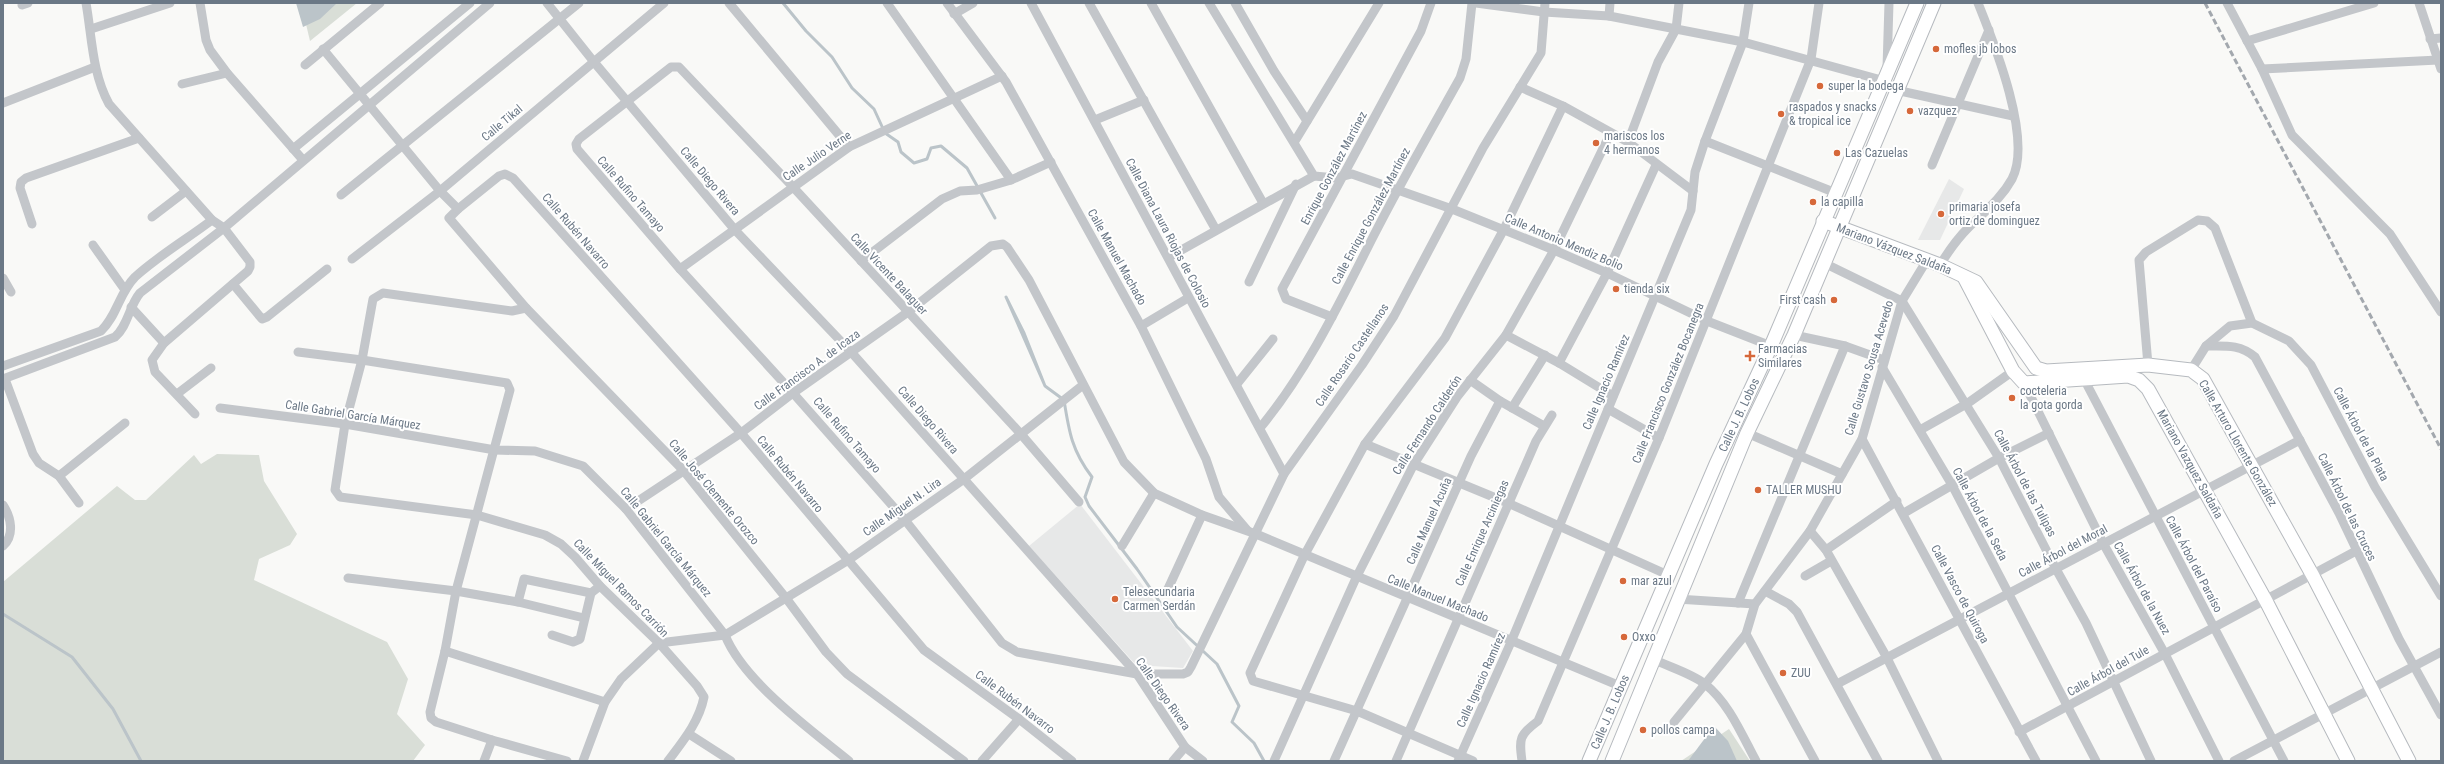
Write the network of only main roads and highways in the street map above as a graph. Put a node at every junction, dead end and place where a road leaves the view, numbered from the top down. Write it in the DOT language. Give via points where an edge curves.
graph roads {
  1 [pos="1917,3"];
  2 [pos="1934,3"];
  3 [pos="1823,222"];
  4 [pos="1839,227"];
  5 [pos="1964,278"];
  6 [pos="1589,761"];
  7 [pos="1612,761"];
  8 [pos="2348,761"];
  9 [pos="2409,761"];
  1 -- 3 [label="main road, Calle J. B. Lobos"];
  2 -- 4 [label="main road, Calle J. B. Lobos"];
  3 -- 4 [label="main road, Mariano Vázquez Saldaña"];
  3 -- 6 [label="main road, Calle J. B. Lobos"];
  4 -- 5 [label="main road, Mariano Vázquez Saldaña" via="1940,264"];
  4 -- 7 [label="main road, Calle J. B. Lobos" via="1794,335 1747,433"];
  5 -- 8 [label="main road, Mariano Vazquez Saldaña" via="2013,371 2024,383 2128,376 2139,380 2148,389 2266,601"];
  5 -- 9 [label="main road, Calle Arturo Llorente González" via="1976,282 2036,368 2046,371 2148,365 2192,370 2202,379 2313,576"];
}
